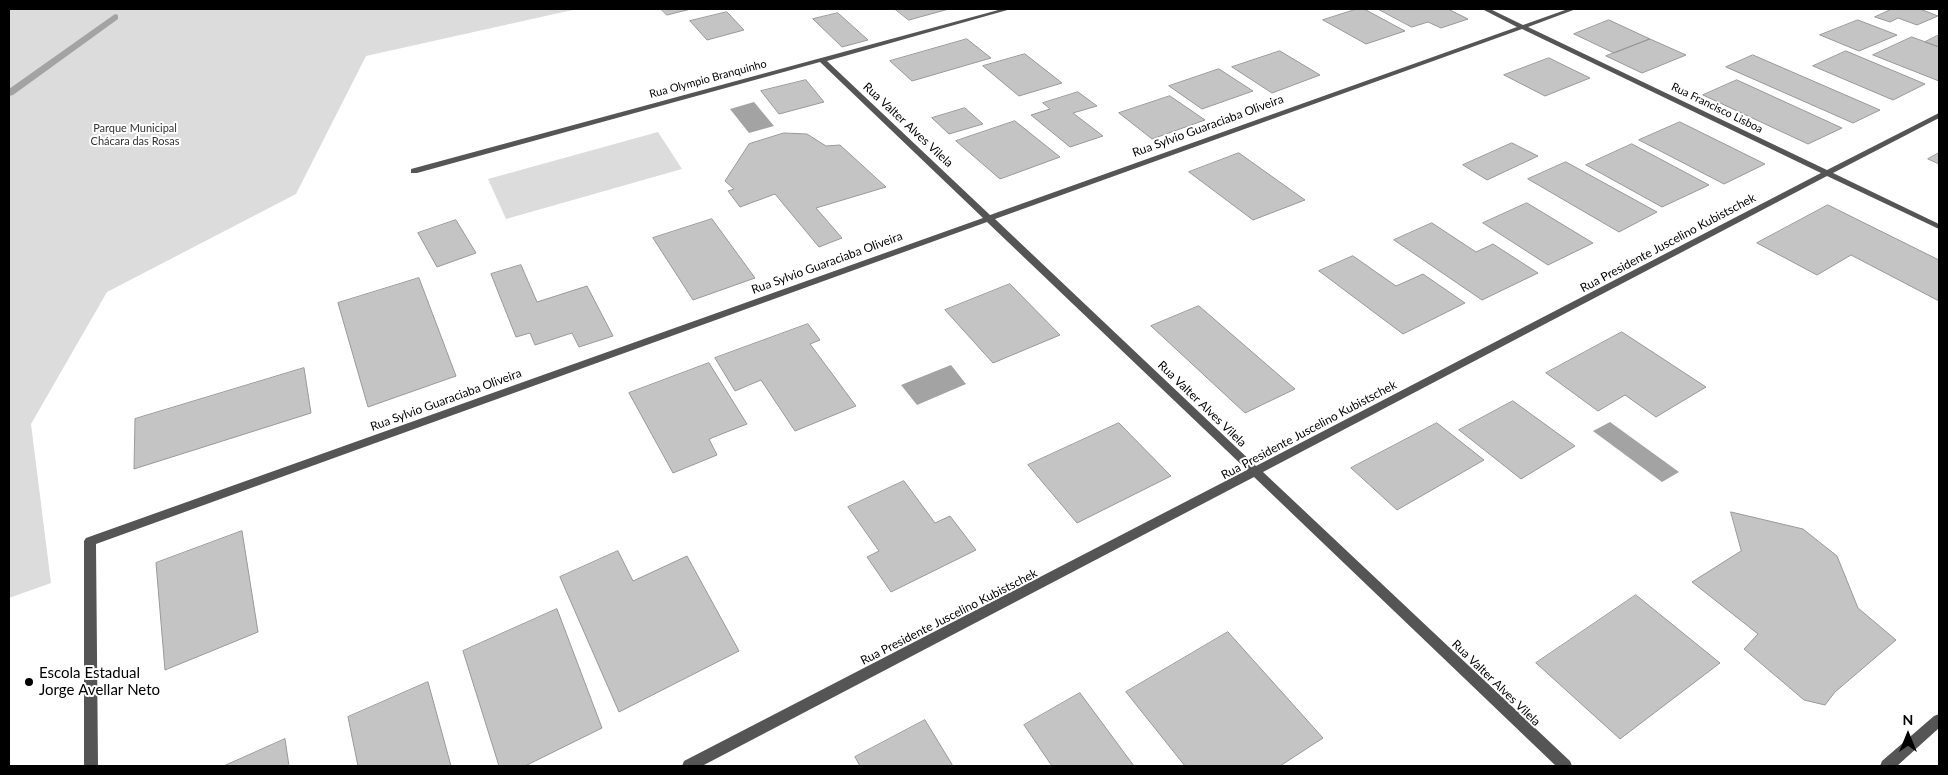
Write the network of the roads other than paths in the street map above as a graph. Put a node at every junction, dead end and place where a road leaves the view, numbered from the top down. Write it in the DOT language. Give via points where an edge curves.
graph roads {
  1 [pos="1008,9"];
  2 [pos="1486,9"];
  3 [pos="1573,9"];
  4 [pos="1523,27"];
  5 [pos="822,60"];
  6 [pos="1939,116"];
  7 [pos="414,171"];
  8 [pos="1828,174"];
  9 [pos="989,219"];
  10 [pos="1939,227"];
  11 [pos="1255,472"];
  12 [pos="1939,720"];
  13 [pos="91,766"];
  14 [pos="689,766"];
  15 [pos="1565,766"];
  16 [pos="1888,766"];
  1 -- 5 [label="street, Rua Olympio Branquinho"];
  2 -- 4 [label="street, Rua Francisco Lisboa"];
  3 -- 4 [label="street, Rua Sylvio Guaraciaba Oliveira"];
  4 -- 8 [label="street, Rua Francisco Lisboa"];
  4 -- 9 [label="street, Rua Sylvio Guaraciaba Oliveira"];
  5 -- 7 [label="street, Rua Olympio Branquinho"];
  5 -- 9 [label="street, Rua Valter Alves Vilela"];
  6 -- 8 [label="street, Rua Presidente Juscelino Kubistschek"];
  8 -- 10 [label="street, Rua Francisco Lisboa"];
  8 -- 11 [label="street, Rua Presidente Juscelino Kubistschek"];
  9 -- 11 [label="street, Rua Valter Alves Vilela"];
  9 -- 13 [label="street, Rua Sylvio Guaraciaba Oliveira" via="90,541"];
  11 -- 14 [label="street, Rua Presidente Juscelino Kubistschek"];
  11 -- 15 [label="street, Rua Valter Alves Vilela"];
  12 -- 16 [label="street"];
}
